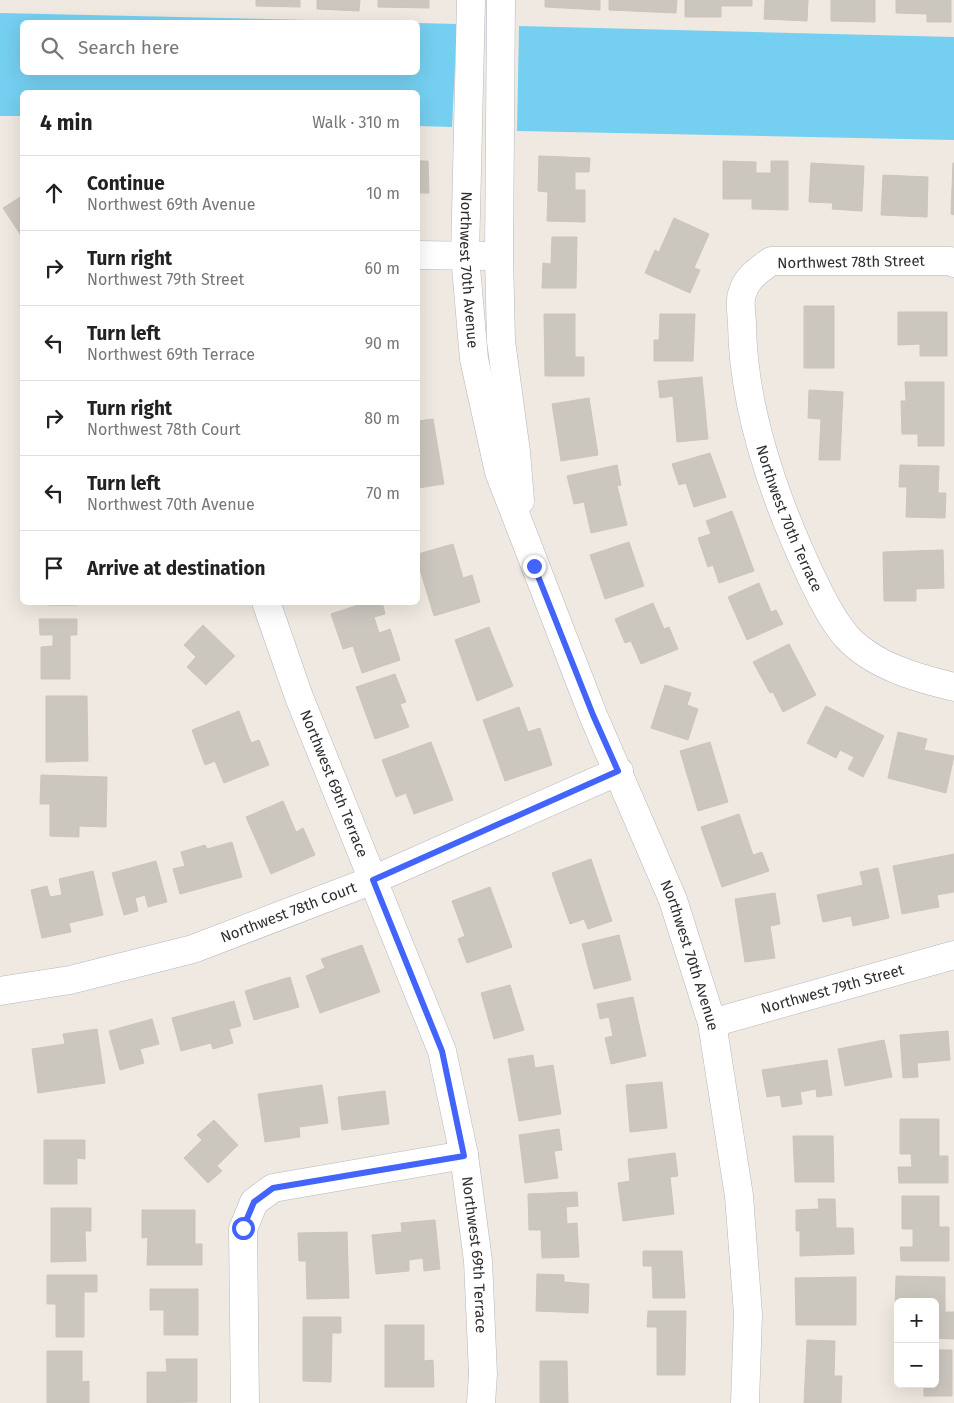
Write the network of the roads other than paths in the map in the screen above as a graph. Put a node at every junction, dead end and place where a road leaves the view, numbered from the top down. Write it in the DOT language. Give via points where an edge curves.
graph roads {
  1 [pos="471,0"];
  2 [pos="501,0"];
  3 [pos="420,255"];
  4 [pos="465,256"];
  5 [pos="498,257"];
  6 [pos="954,263"];
  7 [pos="751,276"];
  8 [pos="523,532"];
  9 [pos="267,605"];
  10 [pos="954,687"];
  11 [pos="618,771"];
  12 [pos="373,880"];
  13 [pos="954,955"];
  14 [pos="0,991"];
  15 [pos="712,1023"];
  16 [pos="464,1156"];
  17 [pos="245,1403"];
  18 [pos="481,1403"];
  19 [pos="746,1403"];
  1 -- 4 [label="street, Northwest 70th Avenue"];
  2 -- 5 [label="street, Northwest 70th Avenue"];
  3 -- 4 [label="street"];
  4 -- 5 [label="street"];
  4 -- 8 [label="street, Northwest 70th Avenue" via="474,359 499,472"];
  5 -- 8 [label="street, Northwest 70th Avenue" via="501,341"];
  6 -- 7 [label="street, Northwest 78th Street" via="771,261"];
  7 -- 10 [label="street, Northwest 70th Terrace" via="742,295 742,345 755,426 794,541 822,598 847,636 877,660 913,677"];
  8 -- 11 [label="street, Northwest 70th Avenue" via="593,715"];
  9 -- 12 [label="street, Northwest 69th Terrace"];
  11 -- 12 [label="street, Northwest 78th Court"];
  11 -- 15 [label="street, Northwest 70th Avenue" via="673,900"];
  12 -- 14 [label="street, Northwest 78th Court" via="192,949 70,980"];
  12 -- 16 [label="street, Northwest 69th Terrace" via="442,1051"];
  13 -- 15 [label="street, Northwest 79th Street"];
  15 -- 19 [label="street, Northwest 70th Avenue" via="739,1196 748,1314"];
  16 -- 17 [label="street" via="273,1188 254,1202 243,1228"];
  16 -- 18 [label="street, Northwest 69th Terrace" via="478,1261 483,1374"];
}
